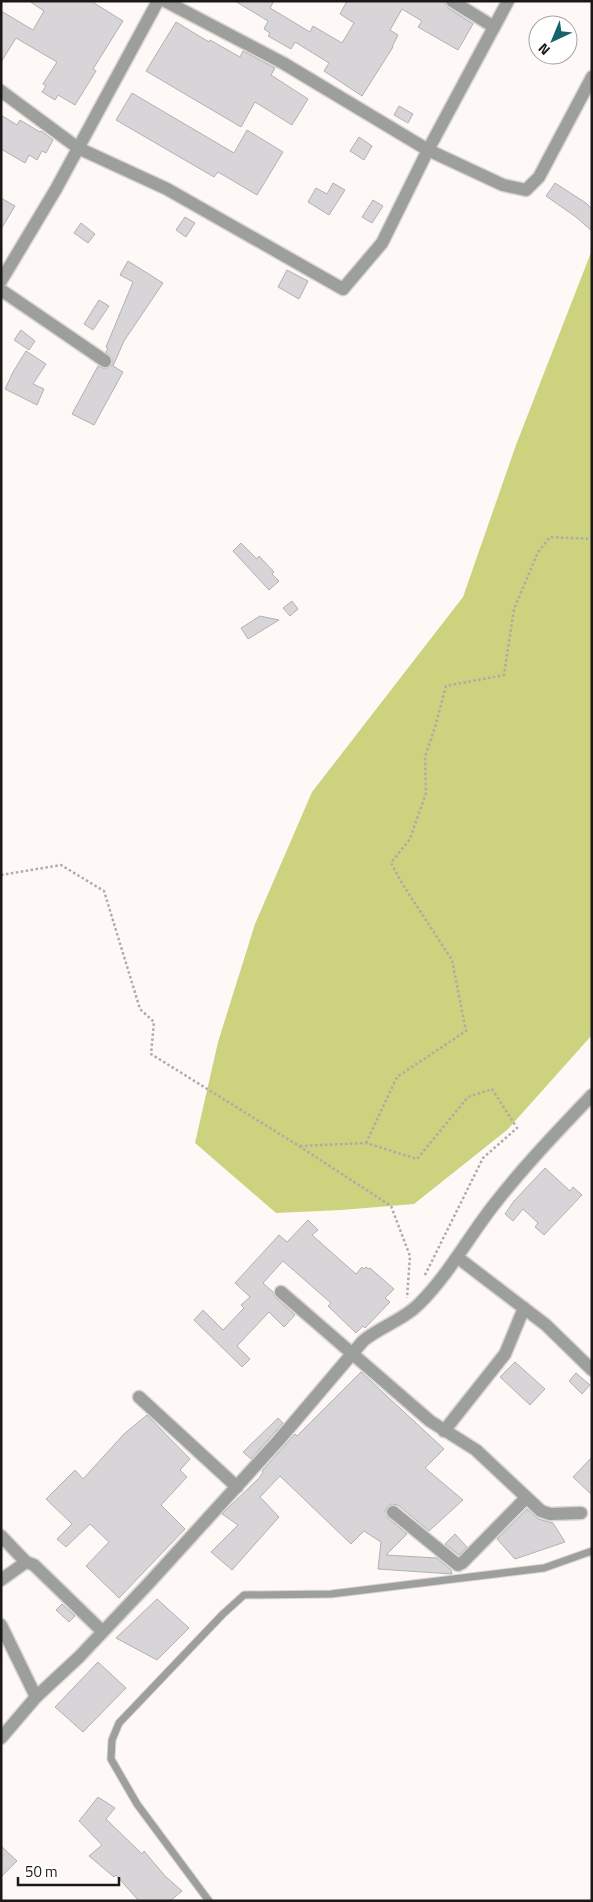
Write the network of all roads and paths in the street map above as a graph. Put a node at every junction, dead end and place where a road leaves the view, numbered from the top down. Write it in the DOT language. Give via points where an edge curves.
graph roads {
  1 [pos="158,1"];
  2 [pos="166,1"];
  3 [pos="452,1"];
  4 [pos="508,1"];
  5 [pos="494,27"];
  6 [pos="592,77"];
  7 [pos="1,91"];
  8 [pos="78,148"];
  9 [pos="428,150"];
  10 [pos="1,281"];
  11 [pos="1,290"];
  12 [pos="105,361"];
  13 [pos="592,539"];
  14 [pos="1,875"];
  15 [pos="592,1095"];
  16 [pos="366,1143"];
  17 [pos="299,1146"];
  18 [pos="458,1257"];
  19 [pos="423,1280"];
  20 [pos="281,1292"];
  21 [pos="524,1308"];
  22 [pos="406,1314"];
  23 [pos="352,1354"];
  24 [pos="592,1370"];
  25 [pos="138,1397"];
  26 [pos="444,1431"];
  27 [pos="236,1487"];
  28 [pos="526,1498"];
  29 [pos="394,1512"];
  30 [pos="580,1513"];
  31 [pos="1,1536"];
  32 [pos="592,1550"];
  33 [pos="26,1562"];
  34 [pos="1,1580"];
  35 [pos="1,1625"];
  36 [pos="102,1631"];
  37 [pos="36,1697"];
  38 [pos="1,1738"];
  39 [pos="209,1901"];
  1 -- 8 [label="street"];
  2 -- 9 [label="street" via="283,63"];
  3 -- 5 [label="street"];
  4 -- 5 [label="street"];
  5 -- 9 [label="street"];
  6 -- 9 [label="street" via="539,177 526,190 503,185"];
  7 -- 8 [label="street"];
  8 -- 9 [label="street" via="167,188 343,290 382,243"];
  8 -- 10 [label="street"];
  11 -- 12 [label="street"];
  13 -- 16 [label="path" via="550,537 538,552 514,609 504,674 446,686 425,757 426,793 410,839 391,863 452,960 466,1031 398,1077"];
  14 -- 17 [label="path" via="60,865 104,891 140,1008 154,1022 151,1054"];
  15 -- 18 [label="street" via="494,1204"];
  16 -- 17 [label="path"];
  16 -- 19 [label="path" via="417,1159 468,1097 492,1089 517,1128 483,1158"];
  17 -- 22 [label="path" via="391,1206 410,1256"];
  18 -- 21 [label="street"];
  18 -- 22 [label="street" via="445,1276"];
  20 -- 23 [label="street"];
  21 -- 24 [label="street"];
  21 -- 26 [label="street" via="505,1354"];
  22 -- 23 [label="street" via="376,1330"];
  23 -- 26 [label="street"];
  23 -- 27 [label="street"];
  25 -- 27 [label="street"];
  26 -- 28 [label="street" via="476,1450"];
  27 -- 36 [label="street"];
  28 -- 29 [label="street" via="458,1565"];
  28 -- 30 [label="street" via="545,1513"];
  31 -- 33 [label="street"];
  32 -- 39 [label="lane" via="535,1570 331,1594 244,1595 223,1614 119,1723 112,1740 111,1759 137,1804"];
  33 -- 34 [label="street"];
  33 -- 36 [label="street"];
  35 -- 37 [label="street"];
  36 -- 37 [label="street"];
  37 -- 38 [label="street"];
}
